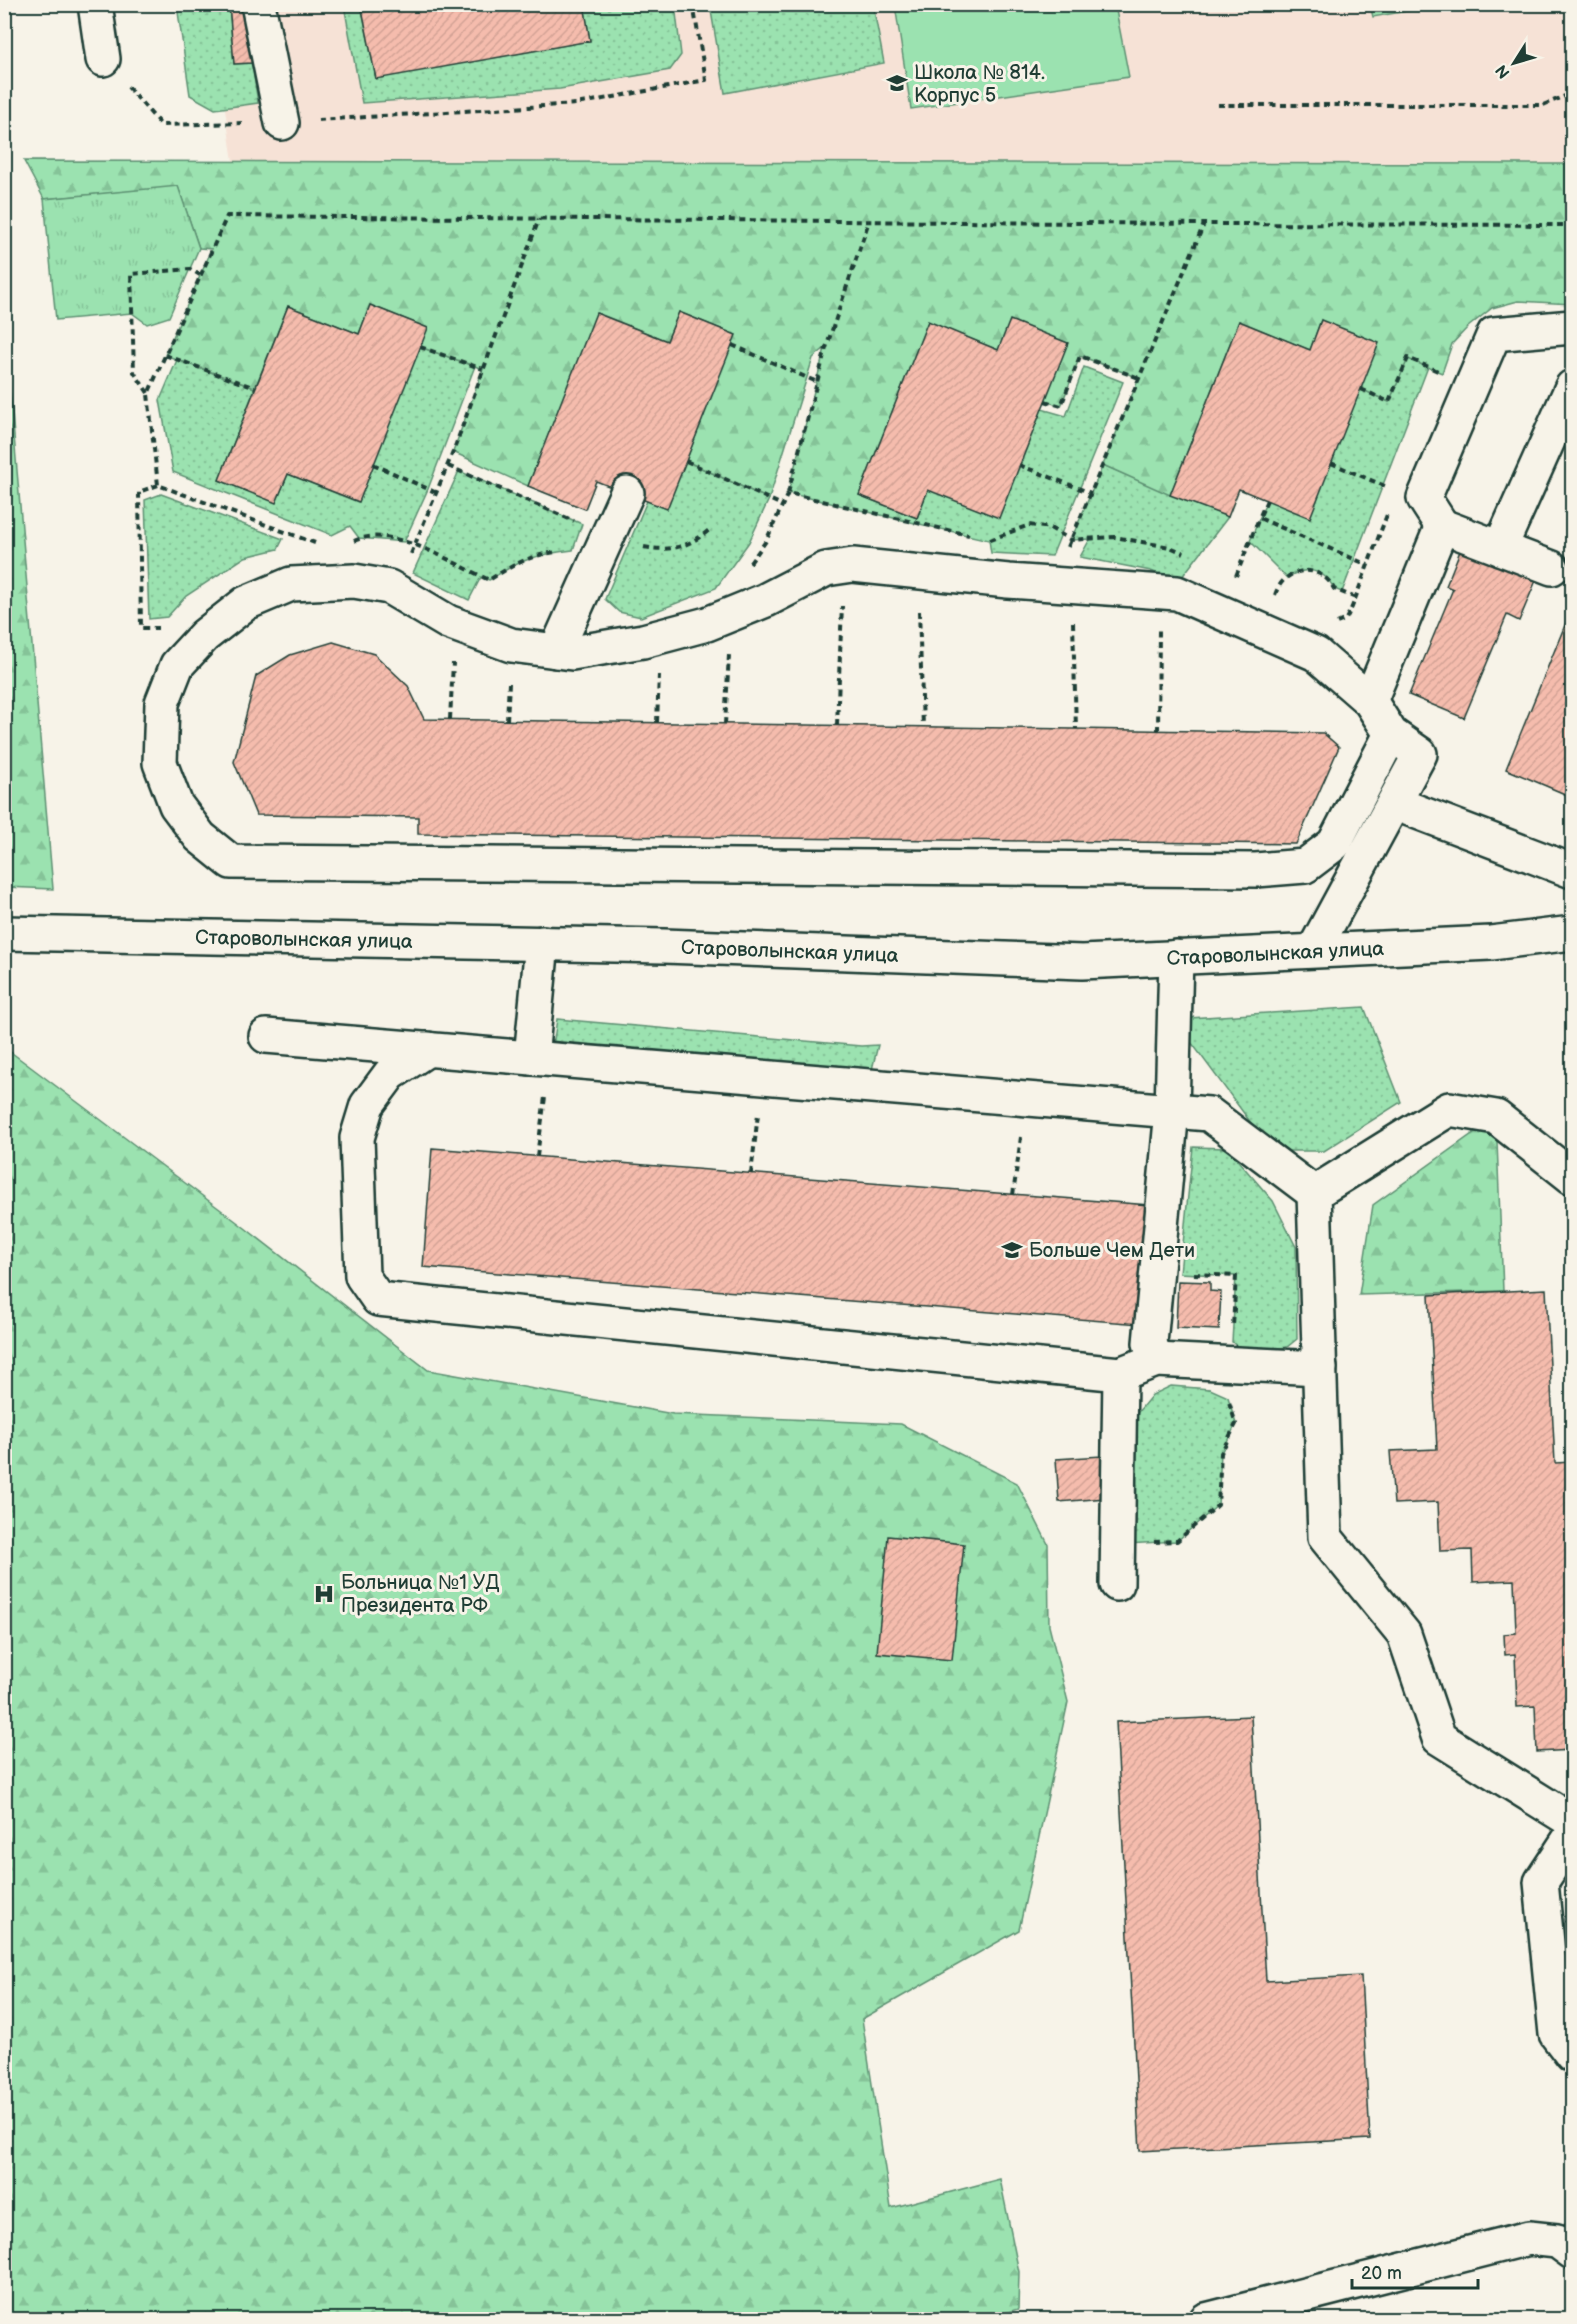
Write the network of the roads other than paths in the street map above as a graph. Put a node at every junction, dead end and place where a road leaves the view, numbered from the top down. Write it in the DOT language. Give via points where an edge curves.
graph roads {
  1 [pos="95,4"];
  2 [pos="258,4"];
  3 [pos="103,59"];
  4 [pos="282,123"];
  5 [pos="1572,327"];
  6 [pos="1572,387"];
  7 [pos="627,493"];
  8 [pos="1443,526"];
  9 [pos="1500,548"];
  10 [pos="1552,568"];
  11 [pos="556,651"];
  12 [pos="1370,701"];
  13 [pos="1390,734"];
  14 [pos="1394,803"];
  15 [pos="1572,871"];
  16 [pos="4,933"];
  17 [pos="1572,933"];
  18 [pos="542,943"];
  19 [pos="1314,950"];
  20 [pos="1176,957"];
  21 [pos="266,1036"];
  22 [pos="428,1049"];
  23 [pos="531,1058"];
  24 [pos="1172,1110"];
  25 [pos="1572,1177"];
  26 [pos="1314,1193"];
  27 [pos="1156,1360"];
  28 [pos="1320,1368"];
  29 [pos="1120,1374"];
  30 [pos="1117,1584"];
  31 [pos="1572,1821"];
  32 [pos="1572,1835"];
  33 [pos="1572,2055"];
  34 [pos="1572,2252"];
  35 [pos="1206,2319"];
  1 -- 3 [label="street"];
  2 -- 4 [label="street"];
  5 -- 8 [label="street" via="1494,334 1424,498"];
  6 -- 9 [label="street"];
  7 -- 11 [label="street"];
  8 -- 9 [label="street"];
  8 -- 12 [label="street"];
  9 -- 10 [label="street"];
  11 -- 12 [label="street" via="572,653 643,641 707,624 826,569 853,565 1177,593 1316,654"];
  11 -- 13 [label="street" via="511,645 448,622 389,587 354,581 291,584 246,603 204,636 177,665 162,703 160,763 176,805 200,837 231,861 1256,870 1305,866 1334,844"];
  12 -- 13 [label="street"];
  13 -- 14 [label="street" via="1420,754"];
  14 -- 15 [label="street"];
  14 -- 19 [label="street"];
  16 -- 18 [label="street, Староволынская улица"];
  17 -- 19 [label="street, Староволынская улица" via="1491,943"];
  18 -- 20 [label="street, Староволынская улица" via="1082,962"];
  18 -- 23 [label="street"];
  19 -- 20 [label="street, Староволынская улица"];
  20 -- 24 [label="street"];
  21 -- 22 [label="street"];
  22 -- 23 [label="street"];
  22 -- 29 [label="street" via="390,1074 367,1105 357,1138 362,1276 378,1299"];
  23 -- 24 [label="street"];
  24 -- 26 [label="street" via="1209,1114"];
  24 -- 27 [label="street" via="1150,1343"];
  25 -- 26 [label="street" via="1496,1117 1449,1109"];
  26 -- 28 [label="street"];
  27 -- 28 [label="street"];
  27 -- 29 [label="street"];
  28 -- 31 [label="street" via="1325,1537 1404,1634 1439,1738"];
  29 -- 30 [label="street"];
  32 -- 33 [label="street" via="1541,1882 1556,2034"];
  34 -- 35 [label="street" via="1557,2241 1529,2238"];
}
